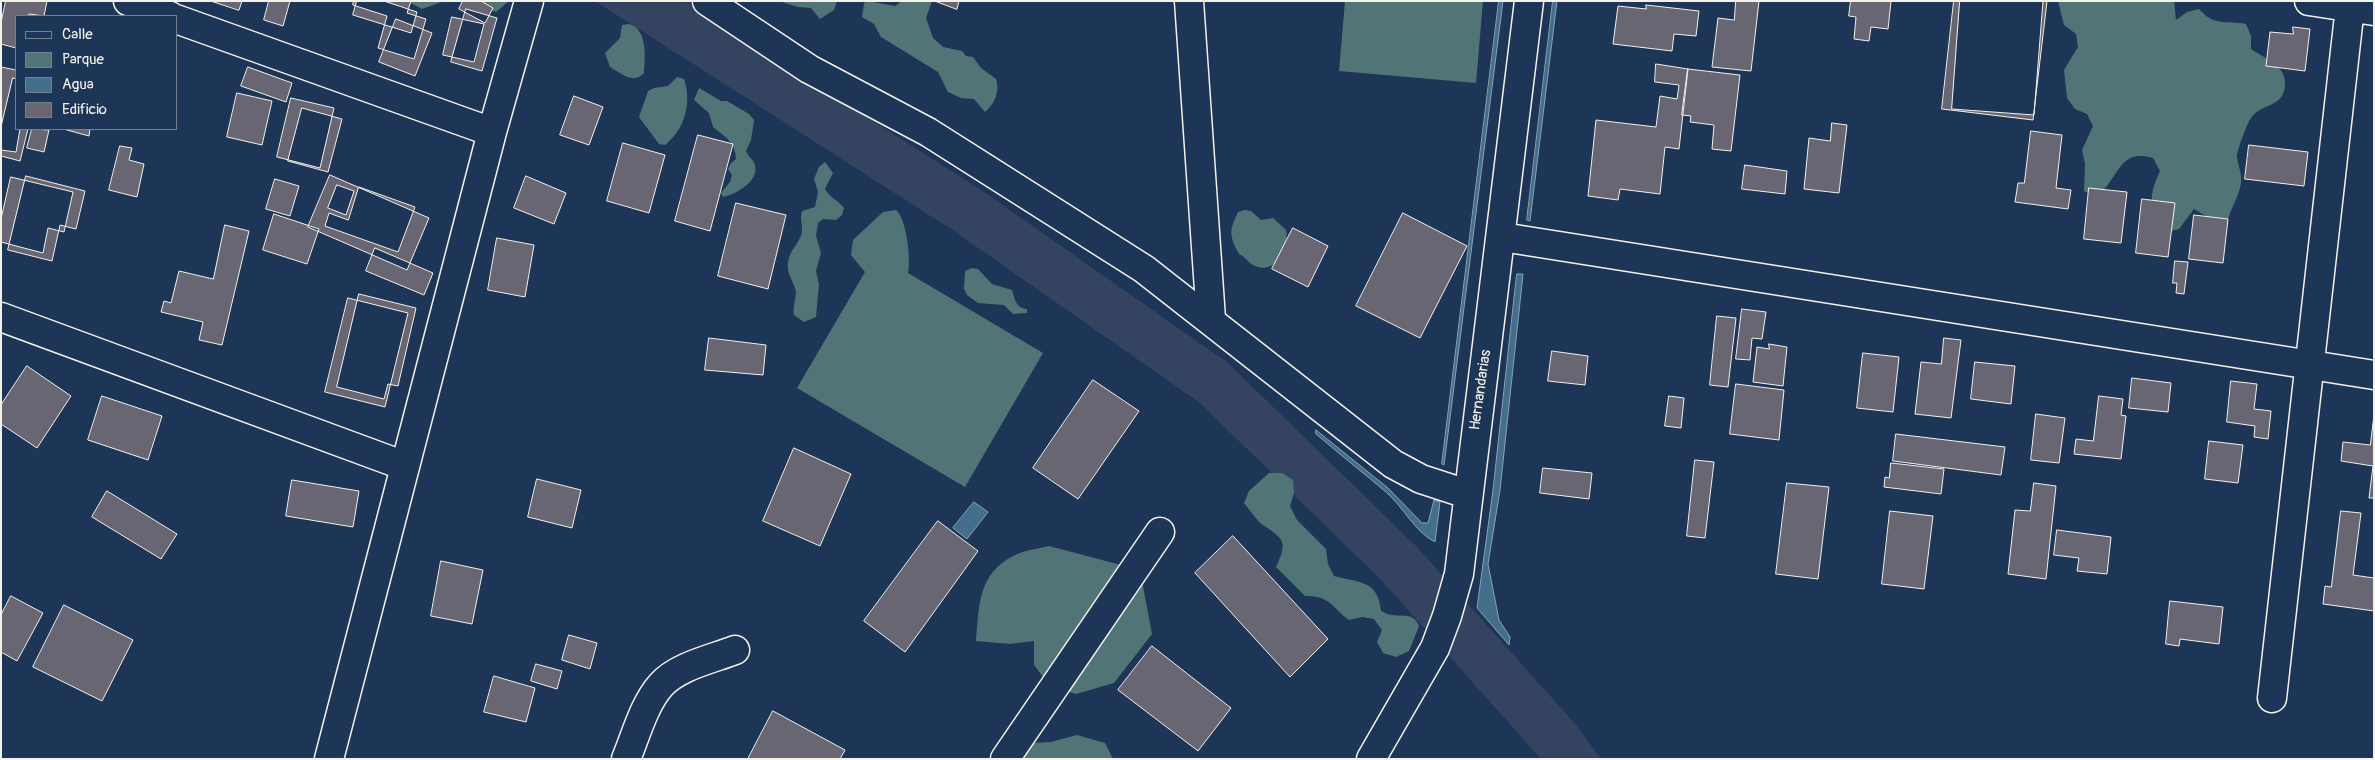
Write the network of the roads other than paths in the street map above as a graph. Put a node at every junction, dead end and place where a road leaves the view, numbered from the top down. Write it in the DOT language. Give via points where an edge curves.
graph roads {
  1 [pos="128,1"];
  2 [pos="529,1"];
  3 [pos="707,1"];
  4 [pos="1189,1"];
  5 [pos="1529,1"];
  6 [pos="2310,1"];
  7 [pos="2362,9"];
  8 [pos="167,15"];
  9 [pos="178,19"];
  10 [pos="492,132"];
  11 [pos="1502,237"];
  12 [pos="1,317"];
  13 [pos="1211,319"];
  14 [pos="2309,364"];
  15 [pos="2374,375"];
  16 [pos="405,466"];
  17 [pos="1468,494"];
  18 [pos="1160,532"];
  19 [pos="735,650"];
  20 [pos="2272,698"];
  21 [pos="329,759"];
  22 [pos="626,759"];
  23 [pos="1005,759"];
  24 [pos="1371,759"];
  1 -- 8 [label="street"];
  2 -- 10 [label="street"];
  3 -- 13 [label="street" via="809,69 928,132 1144,269"];
  4 -- 13 [label="street"];
  5 -- 11 [label="street, Hernandarias"];
  6 -- 7 [label="street"];
  7 -- 14 [label="street"];
  9 -- 10 [label="street"];
  10 -- 16 [label="street"];
  11 -- 14 [label="street"];
  11 -- 17 [label="street, Hernandarias"];
  12 -- 16 [label="street"];
  13 -- 17 [label="street" via="1393,464 1421,479"];
  14 -- 15 [label="street"];
  14 -- 20 [label="street"];
  16 -- 21 [label="street"];
  17 -- 24 [label="street, Hernandarias" via="1459,574 1447,616 1434,648"];
  18 -- 23 [label="street"];
  19 -- 22 [label="street" via="679,672 661,684"];
}
